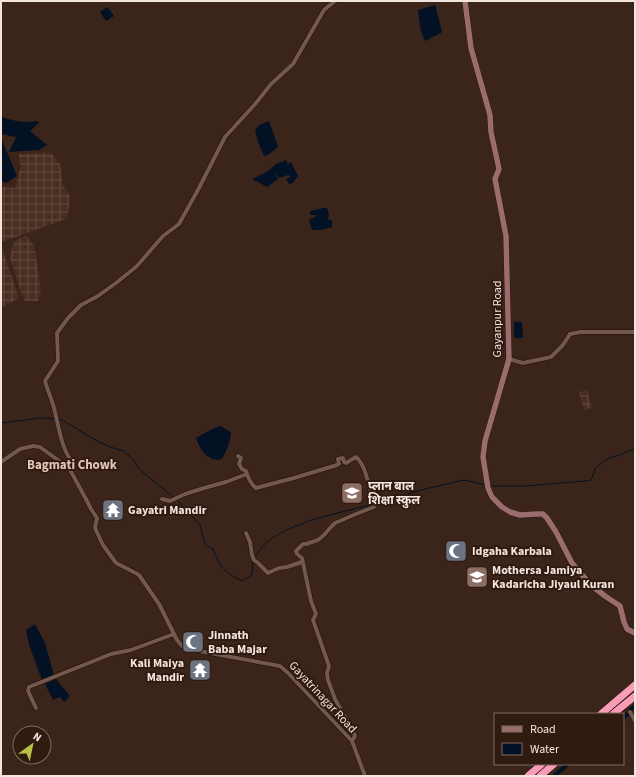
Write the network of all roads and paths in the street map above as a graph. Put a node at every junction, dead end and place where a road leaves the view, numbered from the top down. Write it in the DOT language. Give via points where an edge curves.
graph roads {
  1 [pos="335,1"];
  2 [pos="465,1"];
  3 [pos="635,332"];
  4 [pos="509,359"];
  5 [pos="238,456"];
  6 [pos="1,462"];
  7 [pos="69,468"];
  8 [pos="247,474"];
  9 [pos="162,499"];
  10 [pos="246,533"];
  11 [pos="302,562"];
  12 [pos="635,633"];
  13 [pos="174,634"];
  14 [pos="635,685"];
  15 [pos="635,696"];
  16 [pos="36,708"];
  17 [pos="630,712"];
  18 [pos="602,713"];
  19 [pos="614,713"];
  20 [pos="635,721"];
  21 [pos="352,741"];
  22 [pos="541,765"];
  23 [pos="553,765"];
  24 [pos="365,776"];
  25 [pos="528,776"];
  26 [pos="540,776"];
  1 -- 7 [label="street" via="324,10 293,64 271,84 224,137 179,224 163,236 137,266 98,296 81,305 57,333 58,361 45,381 61,436 69,458 74,463"];
  2 -- 4 [label="street, Gayanpur Road" via="471,48 490,115 490,132 499,169 495,179 506,236"];
  3 -- 4 [label="street" via="570,334 550,357 523,363"];
  4 -- 12 [label="street, Gayanpur Road" via="482,457 492,497 510,512 520,515 543,514 556,532 572,563 590,584 620,606 627,629"];
  5 -- 8 [label="street" via="241,458 239,464"];
  6 -- 7 [label="street, Gayatrinagar Road" via="20,450 33,446"];
  7 -- 13 [label="street, Gayatrinagar Road" via="97,518 95,528 104,546 116,563 139,575 159,604"];
  8 -- 9 [label="street" via="170,501"];
  8 -- 11 [label="street" via="256,488 323,470 339,464 338,459 343,458 346,463 356,457 361,463 376,504 336,523 318,540 303,544 296,551"];
  10 -- 11 [label="street" via="254,560 268,573"];
  11 -- 21 [label="street" via="316,614 314,621 328,666 328,680 335,699 354,731"];
  13 -- 16 [label="street" via="131,650 110,654 29,687 28,691"];
  13 -- 21 [label="street, Gayatrinagar Road" via="182,646 188,649 280,666"];
  14 -- 18 [label="highway"];
  15 -- 19 [label="highway"];
  17 -- 20 [label="street"];
  21 -- 24 [label="street, Gayatrinagar Road"];
  22 -- 25 [label="highway"];
  23 -- 26 [label="highway"];
}
